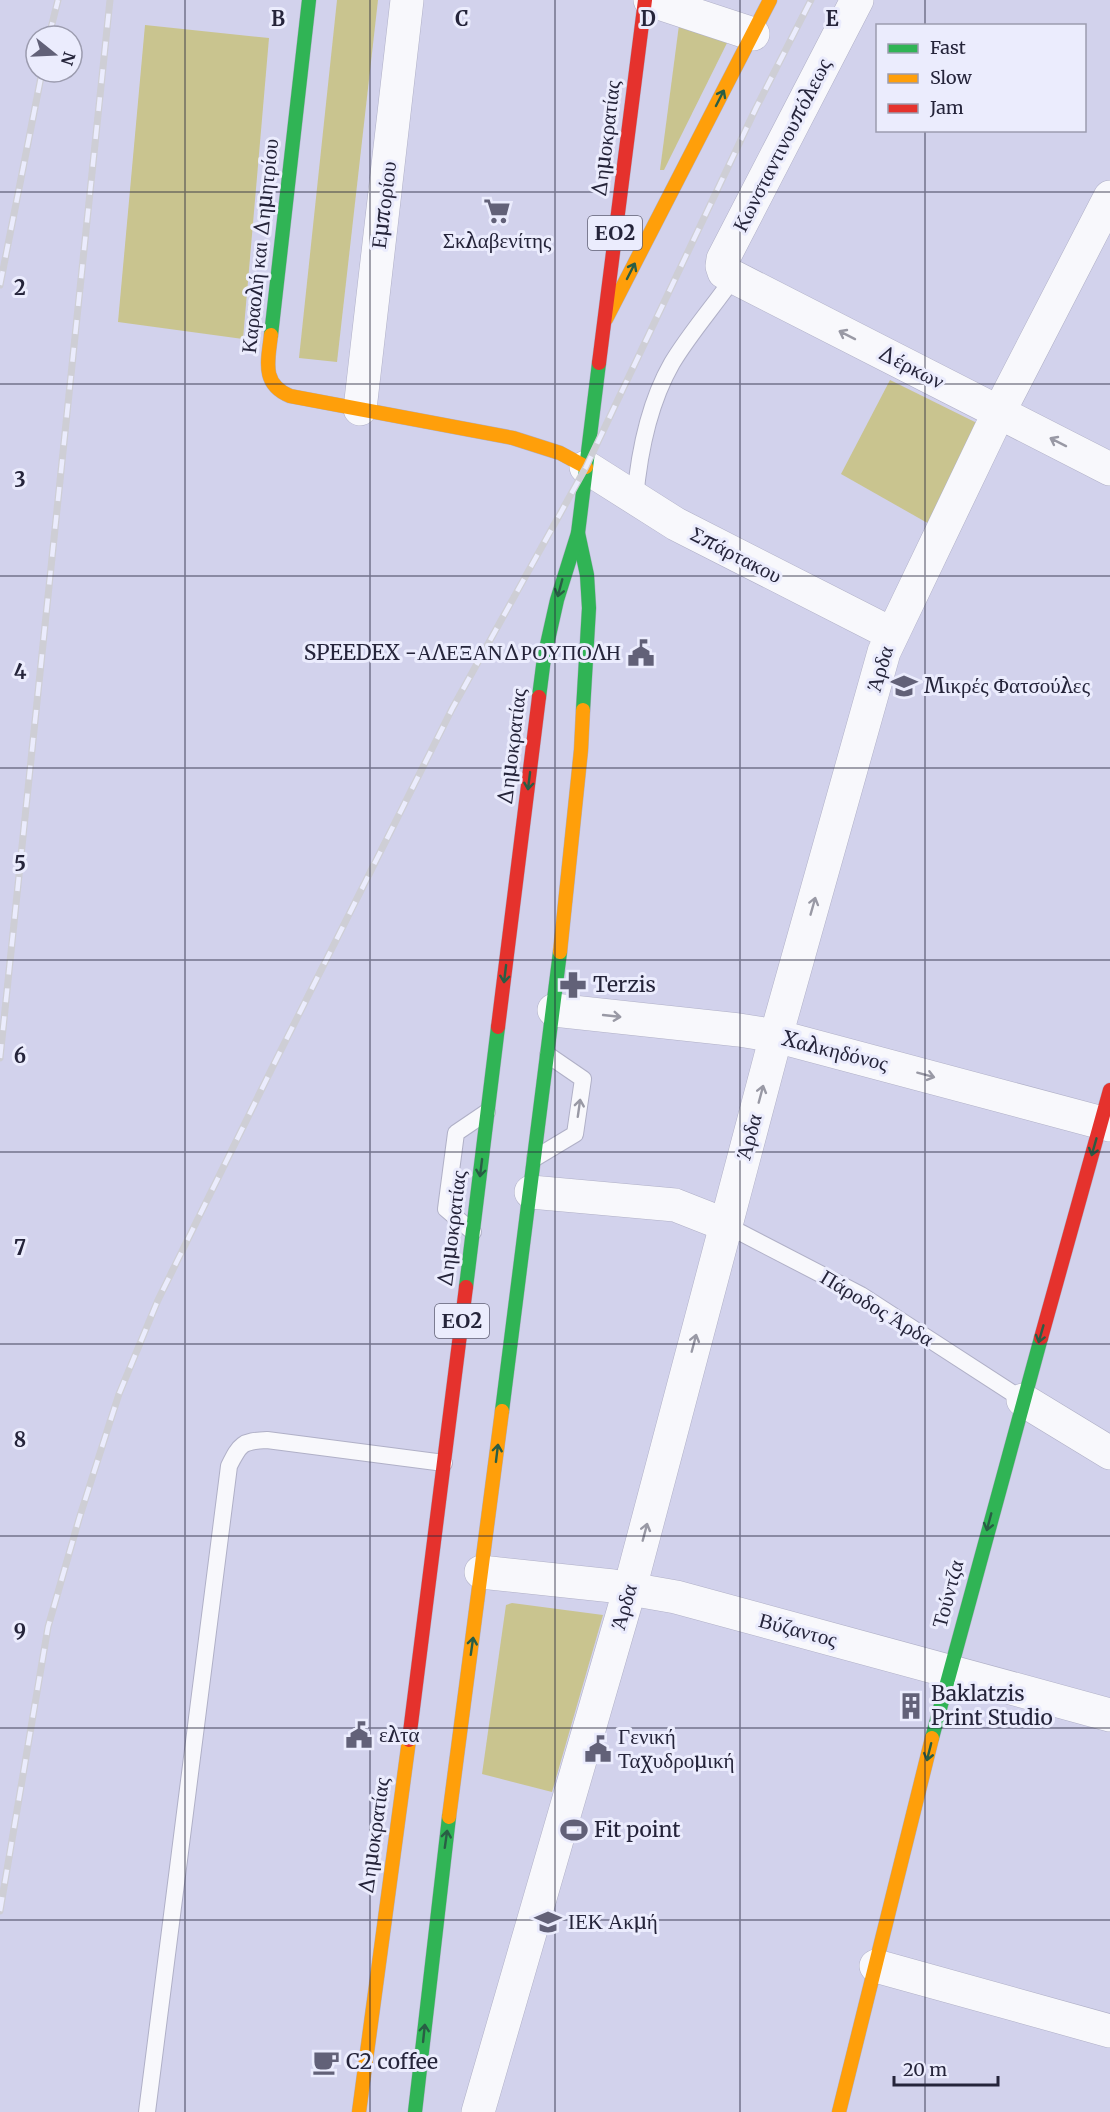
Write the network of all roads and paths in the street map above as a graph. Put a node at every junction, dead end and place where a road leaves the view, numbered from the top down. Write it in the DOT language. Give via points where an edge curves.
graph roads {
  1 [pos="309,0"];
  2 [pos="407,0"];
  3 [pos="645,0"];
  4 [pos="650,0"];
  5 [pos="770,0"];
  6 [pos="857,0"];
  7 [pos="753,34"];
  8 [pos="1110,197"];
  9 [pos="729,268"];
  10 [pos="604,323"];
  11 [pos="360,409"];
  12 [pos="999,412"];
  13 [pos="586,467"];
  14 [pos="1110,469"];
  15 [pos="635,499"];
  16 [pos="578,533"];
  17 [pos="892,634"];
  18 [pos="554,1011"];
  19 [pos="776,1036"];
  20 [pos="548,1055"];
  21 [pos="1110,1090"];
  22 [pos="488,1112"];
  23 [pos="1106,1124"];
  24 [pos="535,1158"];
  25 [pos="531,1192"];
  26 [pos="726,1225"];
  27 [pos="473,1232"];
  28 [pos="1023,1400"];
  29 [pos="1110,1453"];
  30 [pos="444,1463"];
  31 [pos="482,1572"];
  32 [pos="630,1588"];
  33 [pos="949,1671"];
  34 [pos="1110,1715"];
  35 [pos="876,1966"];
  36 [pos="1110,2031"];
  37 [pos="147,2112"];
  38 [pos="358,2112"];
  39 [pos="415,2112"];
  40 [pos="478,2112"];
  41 [pos="839,2112"];
  1 -- 11 [label="main road, Καραολή και Δημητρίου" via="268,376 272,385 287,396"];
  2 -- 11 [label="street, Εμπορίου"];
  3 -- 10 [label="main road, Δημοκρατίας / ΕΟ2"];
  4 -- 7 [label="street"];
  5 -- 7 [label="main road"];
  6 -- 9 [label="street, Κωνσταντινουπόλεως"];
  10 -- 7 [label="main road, one-way"];
  8 -- 12 [label="street, Άρδα"];
  12 -- 9 [label="street, Δέρκων, one-way"];
  9 -- 15 [label="lane" via="657,393"];
  10 -- 13 [label="main road, Δημοκρατίας / ΕΟ2"];
  11 -- 13 [label="main road, Καραολή και Δημητρίου" via="513,438 560,453"];
  14 -- 12 [label="street, Δέρκων, one-way"];
  12 -- 17 [label="street, Άρδα"];
  13 -- 15 [label="street, Σπάρτακου"];
  13 -- 16 [label="main road, Δημοκρατίας / ΕΟ2"];
  15 -- 17 [label="street, Σπάρτακου" via="676,524"];
  16 -- 18 [label="main road, Δημοκρατίας / ΕΟ2" via="589,608 581,750"];
  16 -- 22 [label="main road, Δημοκρατίας / ΕΟ2, one-way" via="544,658"];
  19 -- 17 [label="street, Άρδα, one-way"];
  18 -- 19 [label="street, Χαλκηδόνος, one-way"];
  18 -- 20 [label="main road, Δημοκρατίας / ΕΟ2"];
  19 -- 23 [label="street, Χαλκηδόνος, one-way"];
  26 -- 19 [label="street, Άρδα, one-way"];
  20 -- 24 [label="main road, Δημοκρατίας / ΕΟ2"];
  24 -- 20 [label="lane, one-way" via="575,1134 584,1079"];
  21 -- 23 [label="main road, Τούντζα"];
  22 -- 27 [label="main road, Δημοκρατίας / ΕΟ2, one-way"];
  22 -- 27 [label="lane" via="456,1134 446,1209"];
  23 -- 28 [label="main road, Τούντζα, one-way"];
  24 -- 25 [label="main road, Δημοκρατίας / ΕΟ2"];
  25 -- 26 [label="street" via="675,1205"];
  31 -- 25 [label="main road, Δημοκρατίας / ΕΟ2, one-way"];
  26 -- 28 [label="lane, Πάροδος Άρδα" via="861,1295"];
  32 -- 26 [label="street, Άρδα, one-way"];
  27 -- 30 [label="main road, Δημοκρατίας / ΕΟ2"];
  28 -- 29 [label="street"];
  28 -- 33 [label="main road, Τούντζα, one-way"];
  30 -- 37 [label="lane" via="267,1440 252,1441 238,1448 230,1466"];
  30 -- 38 [label="main road, Δημοκρατίας / ΕΟ2"];
  31 -- 32 [label="street, Βύζαντος"];
  39 -- 31 [label="main road, Δημοκρατίας / ΕΟ2, one-way"];
  32 -- 33 [label="street, Βύζαντος"];
  32 -- 40 [label="street, Άρδα"];
  33 -- 34 [label="street, Βύζαντος"];
  33 -- 35 [label="main road, Τούντζα, one-way"];
  35 -- 36 [label="street"];
  35 -- 41 [label="main road, Τούντζα"];
}
